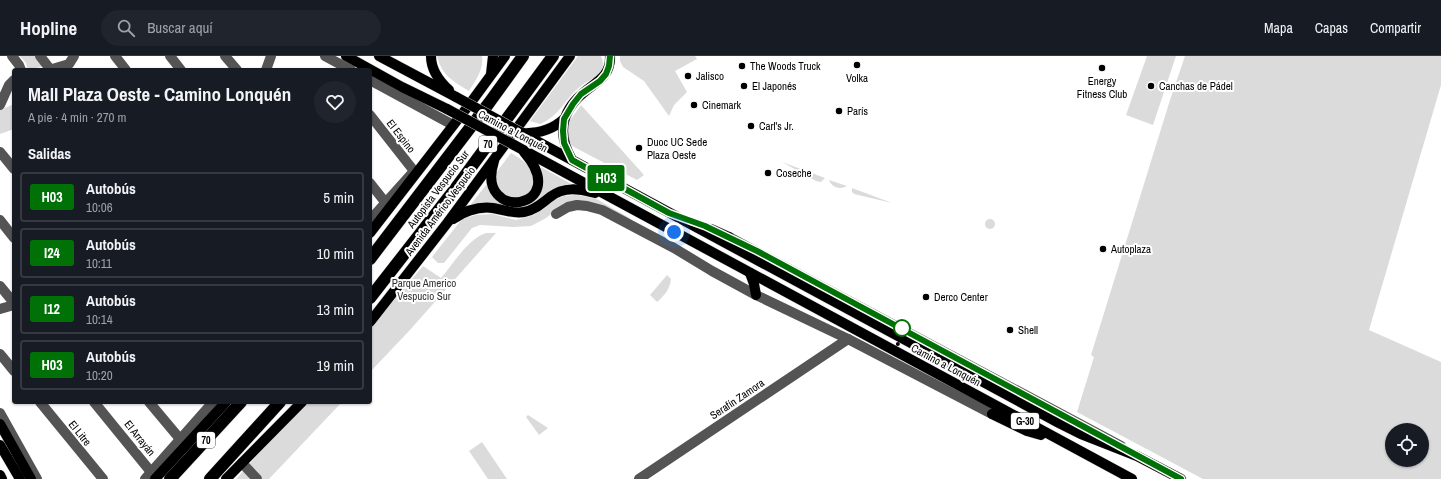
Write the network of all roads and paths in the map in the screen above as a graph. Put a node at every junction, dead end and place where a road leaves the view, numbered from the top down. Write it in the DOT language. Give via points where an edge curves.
graph roads {
  1 [pos="12,56"];
  2 [pos="40,56"];
  3 [pos="74,56"];
  4 [pos="115,56"];
  5 [pos="170,56"];
  6 [pos="225,56"];
  7 [pos="271,56"];
  8 [pos="325,56"];
  9 [pos="379,56"];
  10 [pos="431,56"];
  11 [pos="493,56"];
  12 [pos="505,56"];
  13 [pos="523,56"];
  14 [pos="553,56"];
  15 [pos="570,56"];
  16 [pos="610,56"];
  17 [pos="342,64"];
  18 [pos="69,67"];
  19 [pos="20,68"];
  20 [pos="48,68"];
  21 [pos="124,68"];
  22 [pos="179,68"];
  23 [pos="235,68"];
  24 [pos="267,68"];
  25 [pos="352,68"];
  26 [pos="372,76"];
  27 [pos="490,77"];
  28 [pos="372,81"];
  29 [pos="12,82"];
  30 [pos="456,97"];
  31 [pos="0,103"];
  32 [pos="372,118"];
  33 [pos="564,119"];
  34 [pos="453,125"];
  35 [pos="521,133"];
  36 [pos="518,147"];
  37 [pos="0,152"];
  38 [pos="431,156"];
  39 [pos="494,159"];
  40 [pos="572,160"];
  41 [pos="12,167"];
  42 [pos="414,171"];
  43 [pos="372,186"];
  44 [pos="608,197"];
  45 [pos="385,202"];
  46 [pos="669,213"];
  47 [pos="556,214"];
  48 [pos="372,218"];
  49 [pos="0,220"];
  50 [pos="448,222"];
  51 [pos="372,230"];
  52 [pos="393,230"];
  53 [pos="12,235"];
  54 [pos="729,237"];
  55 [pos="372,247"];
  56 [pos="372,256"];
  57 [pos="750,273"];
  58 [pos="0,286"];
  59 [pos="372,295"];
  60 [pos="756,295"];
  61 [pos="12,301"];
  62 [pos="12,305"];
  63 [pos="0,309"];
  64 [pos="372,319"];
  65 [pos="848,339"];
  66 [pos="0,354"];
  67 [pos="12,369"];
  68 [pos="42,404"];
  69 [pos="96,404"];
  70 [pos="151,404"];
  71 [pos="208,404"];
  72 [pos="224,404"];
  73 [pos="239,404"];
  74 [pos="278,404"];
  75 [pos="300,404"];
  76 [pos="0,413"];
  77 [pos="992,414"];
  78 [pos="0,424"];
  79 [pos="180,439"];
  80 [pos="1061,440"];
  81 [pos="0,445"];
  82 [pos="1137,456"];
  83 [pos="242,463"];
  84 [pos="0,475"];
  85 [pos="150,476"];
  86 [pos="2,479"];
  87 [pos="20,479"];
  88 [pos="31,479"];
  89 [pos="37,479"];
  90 [pos="103,479"];
  91 [pos="170,479"];
  92 [pos="210,479"];
  93 [pos="226,479"];
  94 [pos="257,479"];
  95 [pos="639,479"];
  96 [pos="1132,479"];
  97 [pos="1181,479"];
  1 -- 19 [label="street"];
  2 -- 20 [label="street"];
  3 -- 18 [label="street"];
  4 -- 21 [label="street"];
  5 -- 22 [label="street"];
  6 -- 23 [label="street"];
  7 -- 24 [label="street"];
  8 -- 17 [label="street, Camino a Lonquén"];
  9 -- 30 [label="main road, Camino a Lonquén"];
  10 -- 30 [label="main road" via="437,77"];
  11 -- 27 [label="main road"];
  12 -- 27 [label="main road"];
  13 -- 52 [label="highway, Autopista Vespucio Sur / 70"];
  14 -- 59 [label="highway, Autopista Vespucio Sur / 70" via="451,195"];
  15 -- 39 [label="main road, Avenida Américo Vespucio"];
  16 -- 33 [label="main road" via="606,74 581,94"];
  17 -- 25 [label="main road, Camino a Lonquén, bridge"];
  26 -- 36 [label="main road, Camino a Lonquén, bridge" via="447,109"];
  27 -- 34 [label="main road"];
  28 -- 34 [label="street"];
  29 -- 31 [label="street"];
  30 -- 35 [label="main road, Camino a Lonquén, bridge"];
  32 -- 42 [label="street, El Espino"];
  33 -- 35 [label="main road" via="546,131"];
  33 -- 40 [label="main road" via="564,143"];
  34 -- 38 [label="main road"];
  35 -- 40 [label="main road, Camino a Lonquén / G-30"];
  36 -- 39 [label="main road" via="535,166 538,176 537,190 532,197 523,202 510,202 497,194 491,175"];
  36 -- 44 [label="main road, Camino a Lonquén / G-30"];
  37 -- 41 [label="street"];
  38 -- 42 [label="main road"];
  38 -- 51 [label="main road"];
  39 -- 50 [label="main road, Avenida Américo Vespucio"];
  40 -- 46 [label="main road, Camino a Lonquén / G-30"];
  42 -- 45 [label="street"];
  43 -- 45 [label="street"];
  44 -- 50 [label="main road" via="580,190 565,190 524,212 477,208"];
  44 -- 57 [label="main road, Camino a Lonquén / G-30"];
  45 -- 48 [label="street"];
  46 -- 54 [label="main road"];
  46 -- 82 [label="main road, Camino a Lonquén / G-30" via="1059,424"];
  47 -- 60 [label="street, Camino a Lonquén" via="577,205 602,210"];
  49 -- 53 [label="street"];
  50 -- 64 [label="main road, Avenida Américo Vespucio"];
  52 -- 55 [label="highway"];
  52 -- 56 [label="highway, Autopista Vespucio Sur / 70"];
  54 -- 82 [label="street, Camino a Lonquén"];
  57 -- 60 [label="main road"];
  57 -- 80 [label="main road, Camino a Lonquén / G-30"];
  58 -- 61 [label="street"];
  60 -- 65 [label="street, Camino a Lonquén"];
  62 -- 63 [label="street"];
  65 -- 77 [label="street, Camino a Lonquén"];
  65 -- 95 [label="street, Serafín Zamora"];
  66 -- 67 [label="street"];
  68 -- 90 [label="street, El Litre"];
  69 -- 85 [label="street, El Arrayán"];
  70 -- 79 [label="street"];
  71 -- 79 [label="street"];
  72 -- 85 [label="main road"];
  73 -- 91 [label="highway, 70"];
  74 -- 92 [label="highway"];
  75 -- 83 [label="main road"];
  76 -- 89 [label="street"];
  77 -- 80 [label="main road" via="1027,431"];
  78 -- 88 [label="main road"];
  79 -- 85 [label="street"];
  80 -- 96 [label="main road, Camino a Lonquén / G-30"];
  81 -- 87 [label="main road"];
  82 -- 97 [label="main road, Camino a Lonquén / G-30"];
  83 -- 93 [label="main road"];
  83 -- 94 [label="street"];
  84 -- 86 [label="main road"];
}
